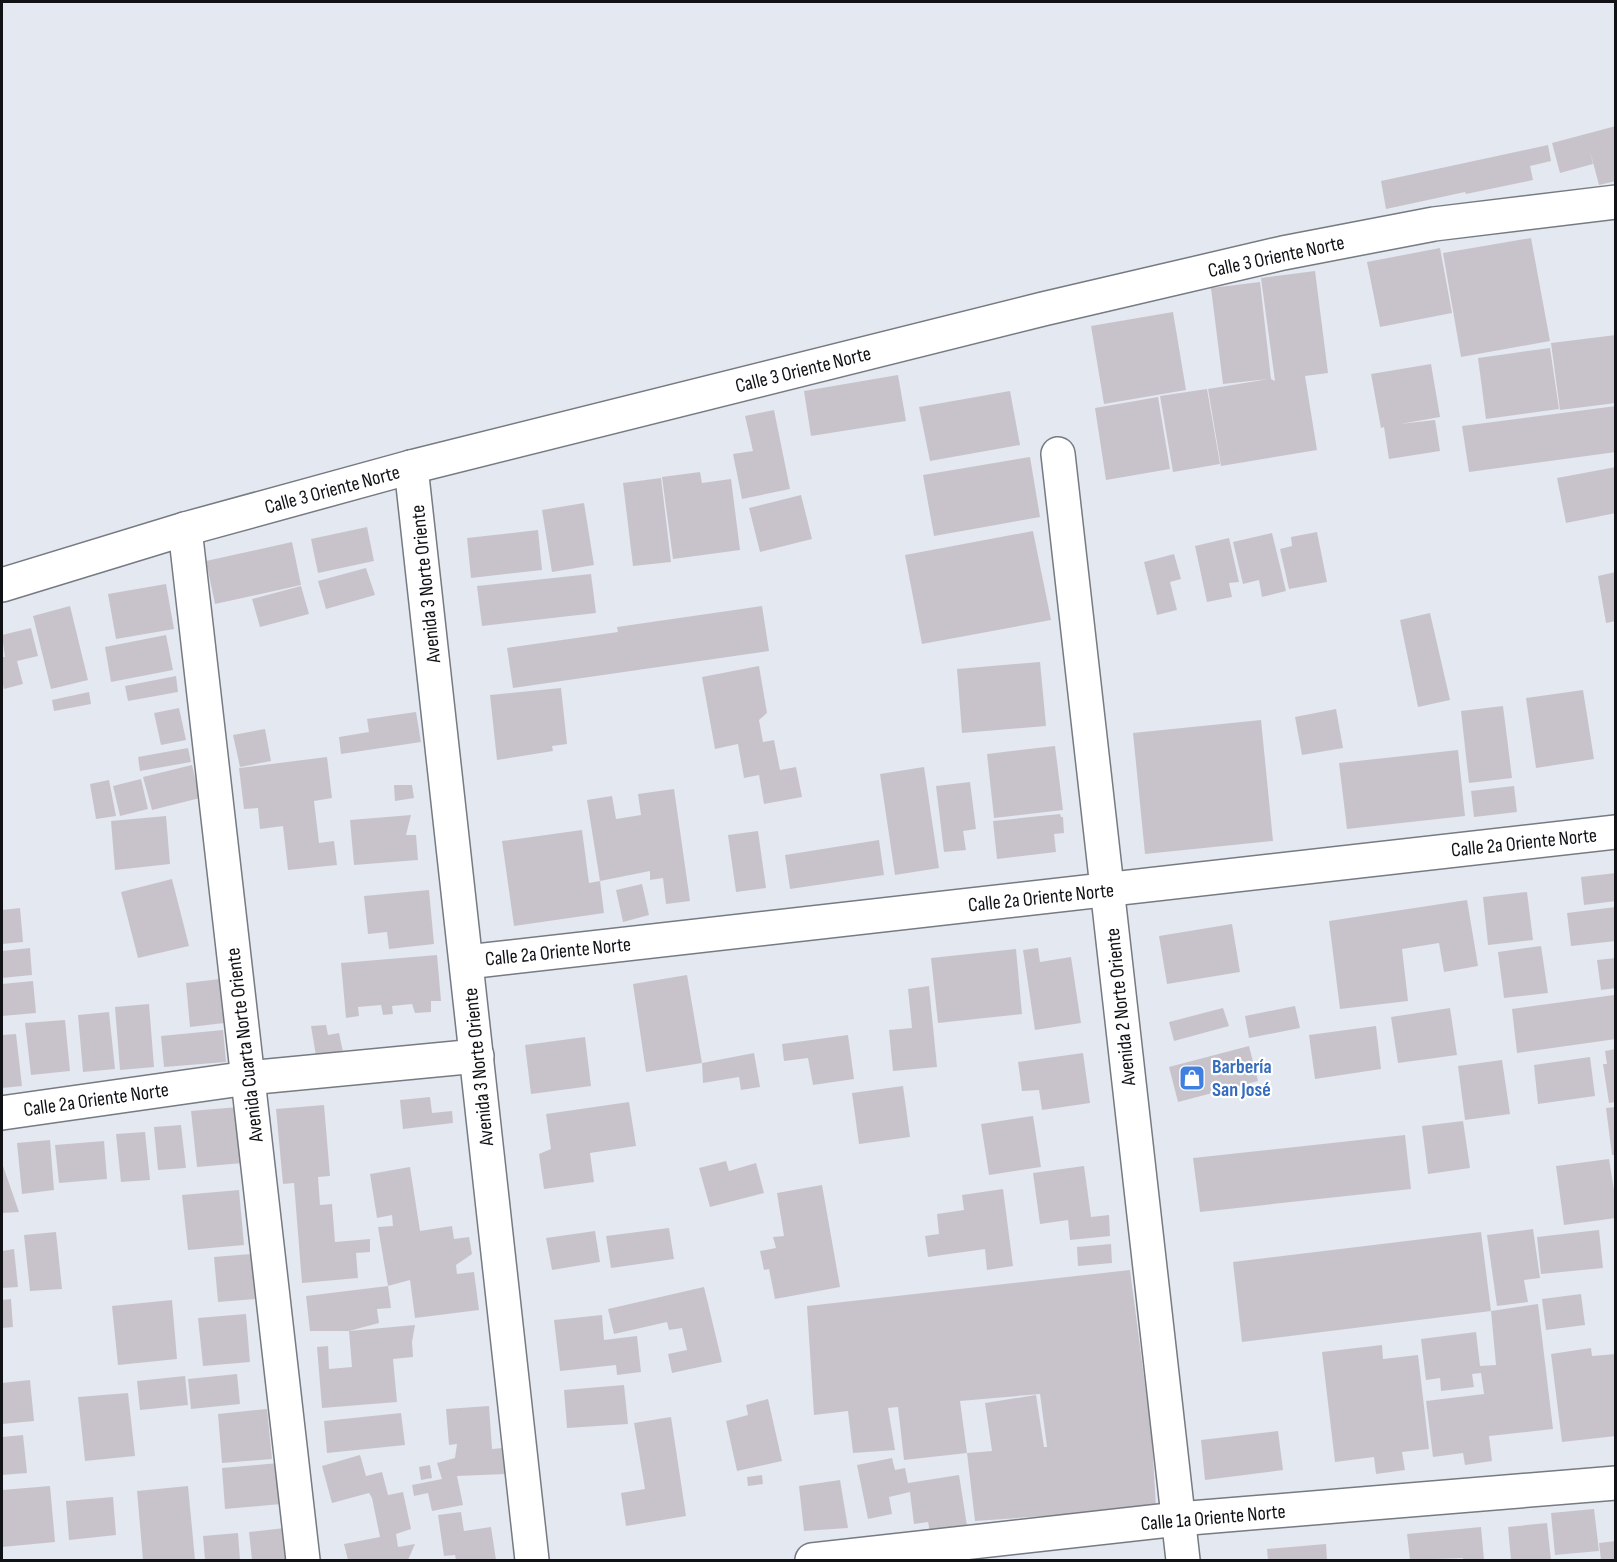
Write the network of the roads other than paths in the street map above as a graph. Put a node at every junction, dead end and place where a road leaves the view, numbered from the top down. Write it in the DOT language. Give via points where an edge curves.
graph roads {
  1 [pos="1616,202"];
  2 [pos="1058,454"];
  3 [pos="411,467"];
  4 [pos="185,529"];
  5 [pos="2,585"];
  6 [pos="1616,832"];
  7 [pos="1107,889"];
  8 [pos="467,962"];
  9 [pos="477,1056"];
  10 [pos="248,1078"];
  11 [pos="2,1113"];
  12 [pos="1616,1483"];
  13 [pos="1178,1519"];
  14 [pos="303,1560"];
  15 [pos="532,1560"];
  16 [pos="812,1560"];
  17 [pos="1183,1560"];
  1 -- 3 [label="street, Calle 3 Oriente Norte" via="1434,224 1283,253"];
  2 -- 7 [label="street, Avenida 2 Norte Oriente"];
  3 -- 4 [label="street, Calle 3 Oriente Norte"];
  3 -- 8 [label="street, Avenida 3 Norte Oriente"];
  4 -- 5 [label="street, Calle 3 Oriente Norte"];
  4 -- 10 [label="street, Avenida Cuarta Norte Oriente"];
  6 -- 7 [label="street, Calle 2a Oriente Norte"];
  7 -- 8 [label="street, Calle 2a Oriente Norte"];
  7 -- 13 [label="street, Avenida 2 Norte Oriente"];
  8 -- 9 [label="street, Avenida 3 Norte Oriente"];
  9 -- 10 [label="street, Calle 2a Oriente Norte"];
  9 -- 15 [label="street, Avenida 3 Norte Oriente"];
  10 -- 11 [label="street, Calle 2a Oriente Norte"];
  10 -- 14 [label="street, Avenida Cuarta Norte Oriente"];
  12 -- 13 [label="street, Calle 1a Oriente Norte"];
  13 -- 16 [label="street, Calle 1a Oriente Norte"];
  13 -- 17 [label="street, Avenida 2 Norte Oriente"];
}
